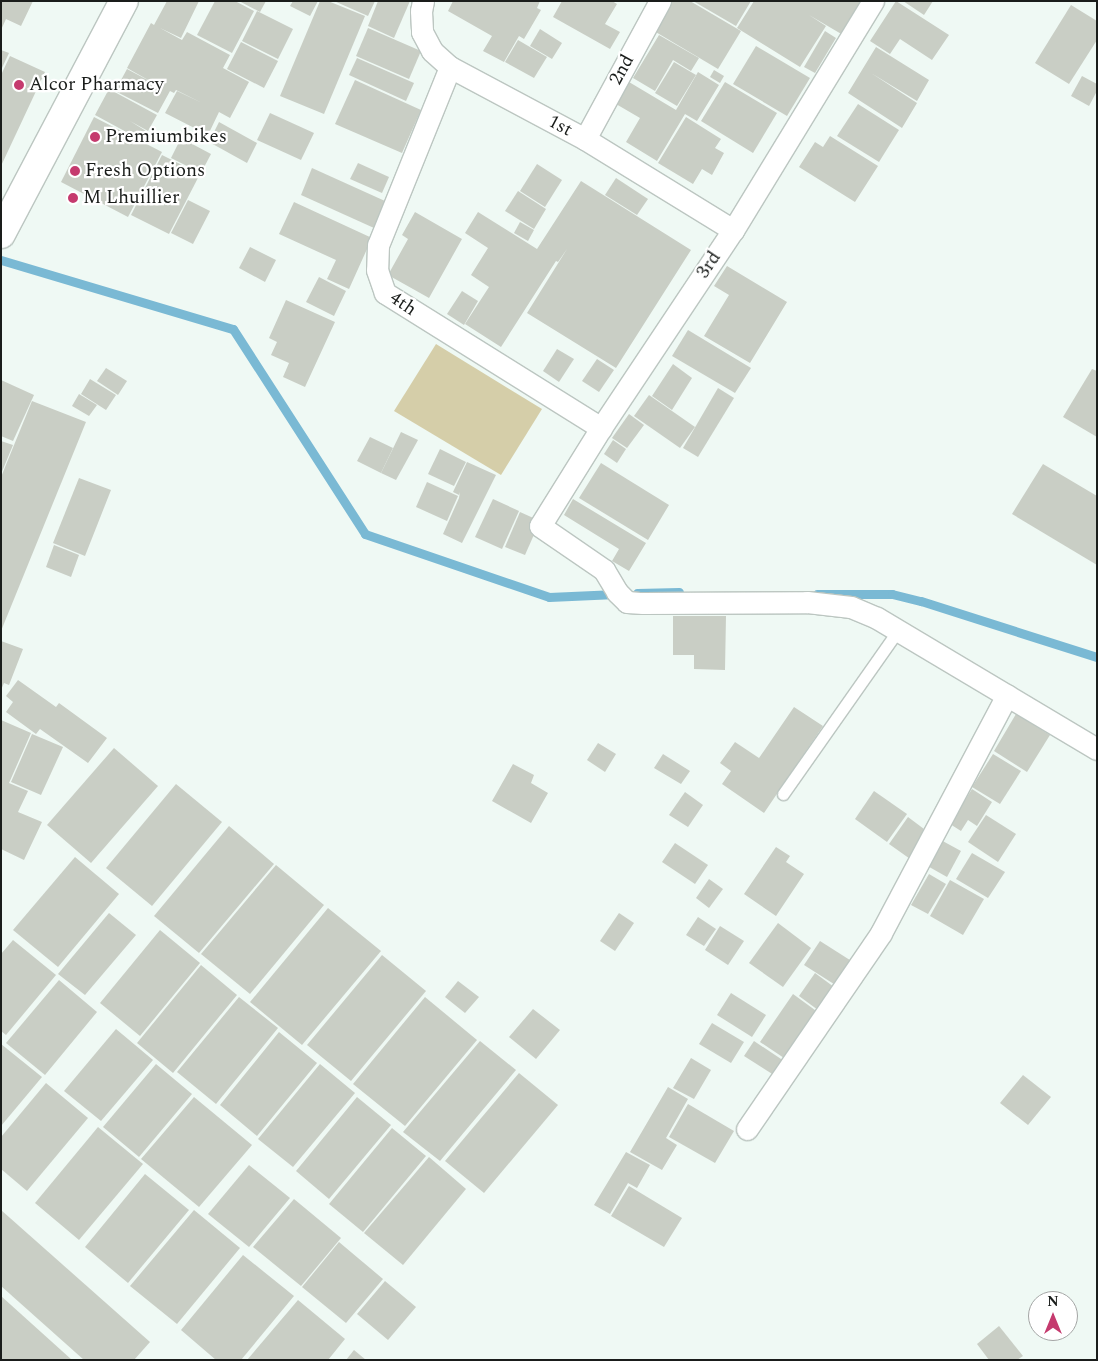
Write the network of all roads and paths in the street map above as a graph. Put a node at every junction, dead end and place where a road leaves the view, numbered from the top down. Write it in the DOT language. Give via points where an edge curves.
graph roads {
  1 [pos="124,1"];
  2 [pos="423,1"];
  3 [pos="660,1"];
  4 [pos="872,1"];
  5 [pos="450,67"];
  6 [pos="585,139"];
  7 [pos="8,203"];
  8 [pos="733,230"];
  9 [pos="1,234"];
  10 [pos="601,428"];
  11 [pos="897,632"];
  12 [pos="1007,695"];
  13 [pos="1097,749"];
  14 [pos="783,794"];
  15 [pos="747,1129"];
  1 -- 7 [label="main road"];
  2 -- 5 [label="street, 1st" via="422,32 432,51"];
  3 -- 6 [label="street, 2nd"];
  4 -- 8 [label="street, 3rd"];
  5 -- 6 [label="street, 1st"];
  5 -- 10 [label="street, 4th" via="378,245 377,270 385,293"];
  6 -- 8 [label="street, 1st"];
  7 -- 9 [label="main road"];
  8 -- 10 [label="street, 3rd"];
  10 -- 11 [label="street, 3rd" via="540,526 604,570 622,597 829,603 851,607 877,618"];
  11 -- 12 [label="street"];
  11 -- 14 [label="lane"];
  12 -- 13 [label="street"];
  12 -- 15 [label="street" via="881,933"];
}
